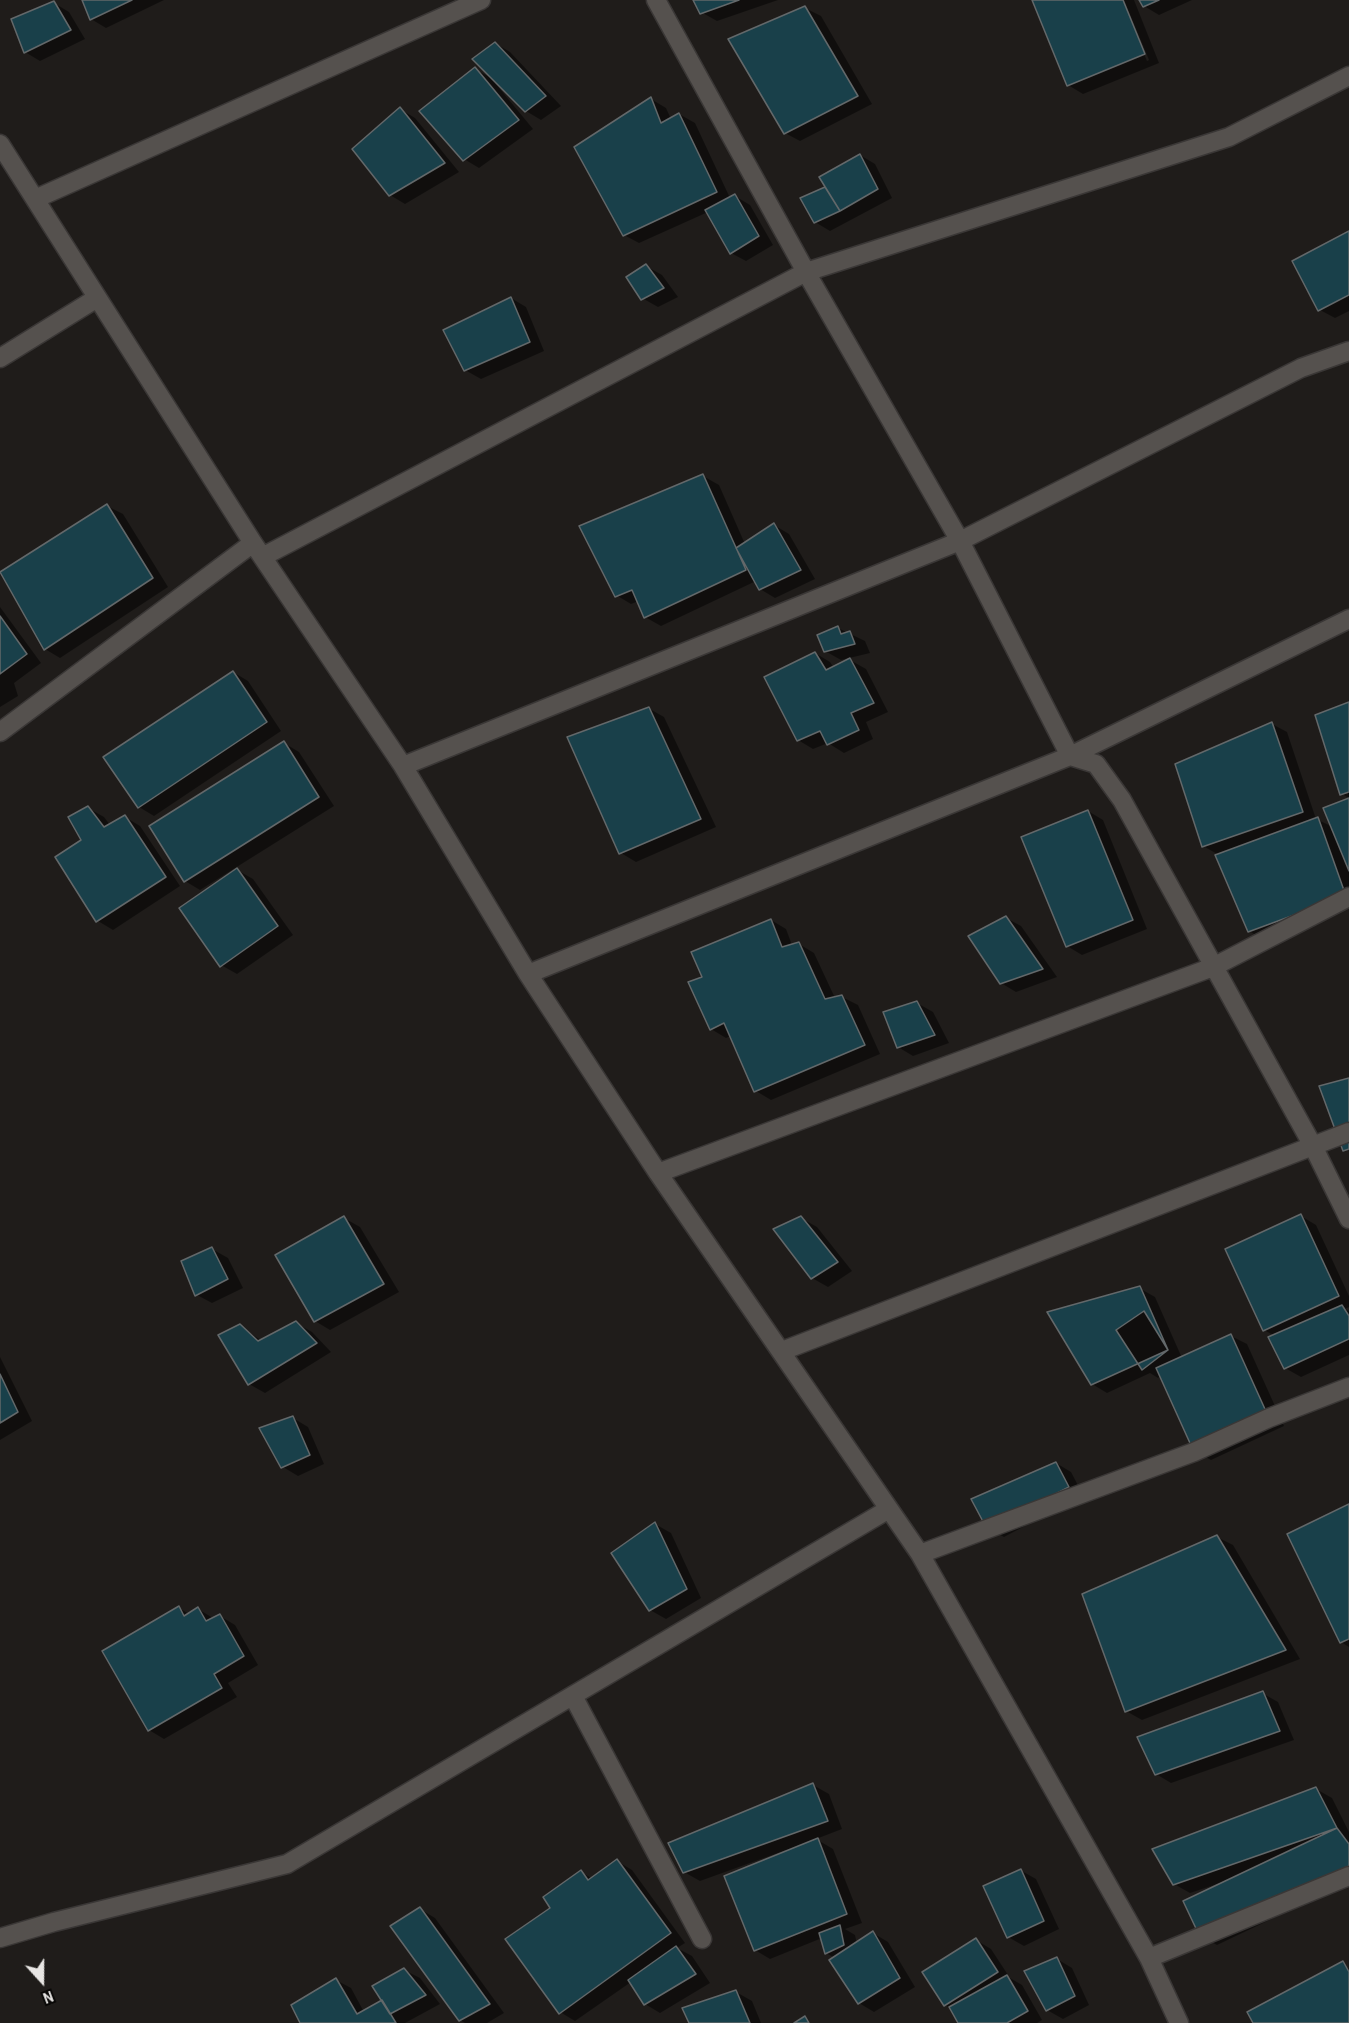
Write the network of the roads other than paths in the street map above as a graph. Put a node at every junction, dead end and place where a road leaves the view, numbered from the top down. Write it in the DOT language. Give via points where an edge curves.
graph roads {
  1 [pos="482,0"];
  2 [pos="656,0"];
  3 [pos="1349,76"];
  4 [pos="0,144"];
  5 [pos="35,199"];
  6 [pos="806,272"];
  7 [pos="97,298"];
  8 [pos="1349,351"];
  9 [pos="0,358"];
  10 [pos="960,541"];
  11 [pos="259,550"];
  12 [pos="1349,619"];
  13 [pos="0,732"];
  14 [pos="1070,756"];
  15 [pos="403,766"];
  16 [pos="1349,897"];
  17 [pos="1213,967"];
  18 [pos="528,974"];
  19 [pos="1349,1132"];
  20 [pos="1313,1146"];
  21 [pos="658,1173"];
  22 [pos="1349,1219"];
  23 [pos="782,1351"];
  24 [pos="1349,1387"];
  25 [pos="889,1509"];
  26 [pos="920,1554"];
  27 [pos="573,1696"];
  28 [pos="1349,1876"];
  29 [pos="0,1938"];
  30 [pos="702,1939"];
  31 [pos="1149,1958"];
  32 [pos="1179,2023"];
  1 -- 5 [label="street"];
  2 -- 6 [label="street"];
  3 -- 6 [label="street" via="1229,136"];
  4 -- 5 [label="street"];
  5 -- 7 [label="street"];
  6 -- 10 [label="street"];
  6 -- 11 [label="street"];
  7 -- 9 [label="street"];
  7 -- 11 [label="street"];
  8 -- 10 [label="street" via="1300,368"];
  10 -- 14 [label="street"];
  10 -- 15 [label="street"];
  11 -- 13 [label="street"];
  11 -- 15 [label="street"];
  12 -- 14 [label="street"];
  14 -- 17 [label="street" via="1096,764 1122,800"];
  14 -- 18 [label="street"];
  15 -- 18 [label="street"];
  16 -- 17 [label="street"];
  17 -- 20 [label="street"];
  17 -- 21 [label="street"];
  18 -- 21 [label="street"];
  19 -- 20 [label="street"];
  20 -- 22 [label="street"];
  20 -- 23 [label="street"];
  21 -- 23 [label="street"];
  23 -- 25 [label="street"];
  24 -- 26 [label="street" via="1194,1452"];
  25 -- 26 [label="street"];
  25 -- 27 [label="street"];
  26 -- 31 [label="street"];
  27 -- 29 [label="street" via="287,1864"];
  27 -- 30 [label="street"];
  28 -- 31 [label="street"];
  31 -- 32 [label="street"];
}
